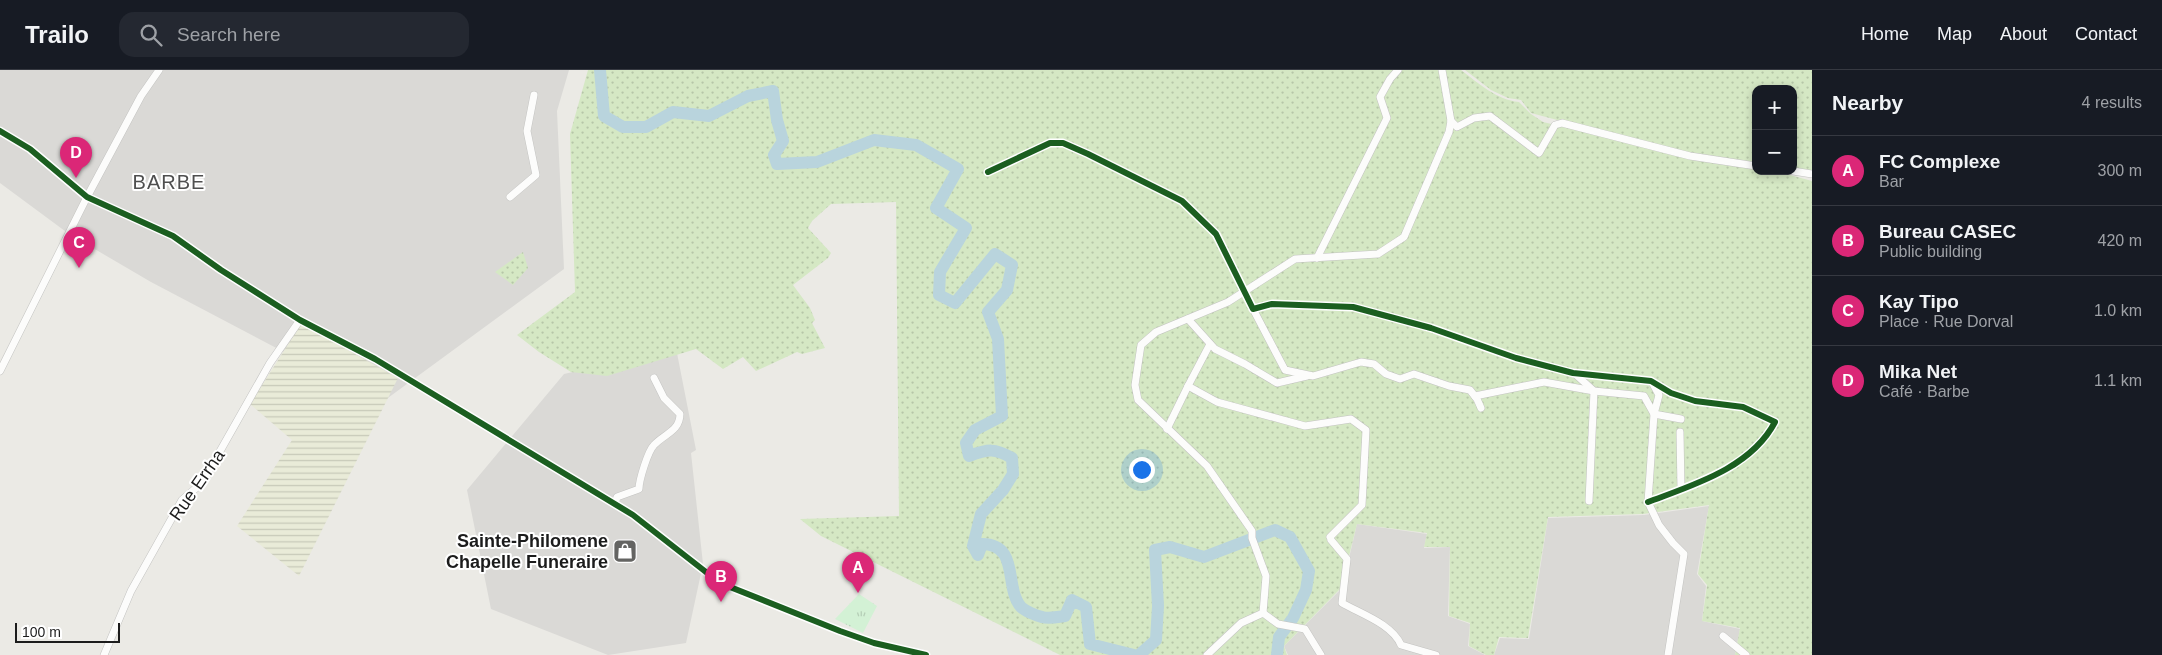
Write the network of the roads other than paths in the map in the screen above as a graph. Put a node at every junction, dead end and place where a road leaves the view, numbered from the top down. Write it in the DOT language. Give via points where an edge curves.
graph roads {
  1 [pos="158,70"];
  2 [pos="1398,70"];
  3 [pos="1442,70"];
  4 [pos="534,95"];
  5 [pos="1451,121"];
  6 [pos="0,131"];
  7 [pos="1752,165"];
  8 [pos="988,172"];
  9 [pos="1797,172"];
  10 [pos="1812,174"];
  11 [pos="510,197"];
  12 [pos="87,198"];
  13 [pos="1318,258"];
  14 [pos="1244,290"];
  15 [pos="1252,306"];
  16 [pos="1188,318"];
  17 [pos="300,320"];
  18 [pos="1210,344"];
  19 [pos="0,371"];
  20 [pos="1573,373"];
  21 [pos="1310,375"];
  22 [pos="654,378"];
  23 [pos="1651,381"];
  24 [pos="1188,386"];
  25 [pos="1594,391"];
  26 [pos="1475,396"];
  27 [pos="1481,408"];
  28 [pos="1654,414"];
  29 [pos="1681,419"];
  30 [pos="1167,429"];
  31 [pos="1680,432"];
  32 [pos="1681,489"];
  33 [pos="1589,501"];
  34 [pos="1648,502"];
  35 [pos="616,504"];
  36 [pos="1263,613"];
  37 [pos="1723,636"];
  38 [pos="104,655"];
  39 [pos="926,655"];
  40 [pos="1207,655"];
  41 [pos="1321,655"];
  42 [pos="1436,655"];
  43 [pos="1668,655"];
  44 [pos="1746,655"];
  1 -- 12 [label="street"];
  2 -- 13 [label="street" via="1380,97 1387,118"];
  3 -- 5 [label="street"];
  4 -- 11 [label="street" via="527,131 536,175"];
  5 -- 7 [label="street" via="1457,127 1474,118 1490,116 1539,153 1555,125 1562,123 1690,156"];
  5 -- 13 [label="street" via="1404,237 1378,254"];
  6 -- 12 [label="street" via="30,150"];
  8 -- 14 [label="street" via="1050,142 1063,143 1088,154 1182,202 1216,234"];
  9 -- 10 [label="street"];
  12 -- 17 [label="street" via="173,236"];
  12 -- 19 [label="street"];
  13 -- 14 [label="street" via="1294,259"];
  14 -- 15 [label="street"];
  14 -- 16 [label="street" via="1228,302"];
  15 -- 20 [label="street" via="1253,309 1272,304 1354,307"];
  15 -- 21 [label="street" via="1285,370"];
  16 -- 18 [label="street"];
  16 -- 30 [label="street" via="1156,332 1141,345 1135,385 1138,400"];
  17 -- 35 [label="street" via="376,359"];
  17 -- 38 [label="street, Rue Errha" via="270,363 202,483 182,500 131,591"];
  18 -- 21 [label="street" via="1277,383"];
  18 -- 24 [label="street"];
  20 -- 23 [label="street"];
  20 -- 25 [label="street"];
  21 -- 26 [label="street" via="1361,362 1374,364 1386,374 1400,379 1414,374 1470,390"];
  22 -- 35 [label="street" via="664,398 680,414 680,421 653,446 643,468 639,489 618,497"];
  23 -- 28 [label="street" via="1659,395"];
  23 -- 32 [label="street" via="1671,393 1695,401 1743,407 1775,422 1746,456 1704,481"];
  24 -- 30 [label="street"];
  24 -- 42 [label="street" via="1217,402 1305,426 1351,420 1366,430 1362,505 1330,538 1346,559 1342,603 1383,627 1397,637 1401,645"];
  25 -- 26 [label="street" via="1544,382"];
  25 -- 28 [label="street" via="1644,396"];
  25 -- 33 [label="street"];
  26 -- 27 [label="street"];
  28 -- 29 [label="street"];
  28 -- 34 [label="street"];
  30 -- 36 [label="street" via="1207,466 1252,530 1266,576"];
  31 -- 32 [label="street"];
  32 -- 34 [label="street"];
  34 -- 43 [label="street" via="1658,525 1684,554"];
  35 -- 39 [label="street" via="720,583 874,643"];
  36 -- 40 [label="street" via="1241,623"];
  36 -- 41 [label="street" via="1278,624 1304,629"];
  37 -- 44 [label="street"];
}
